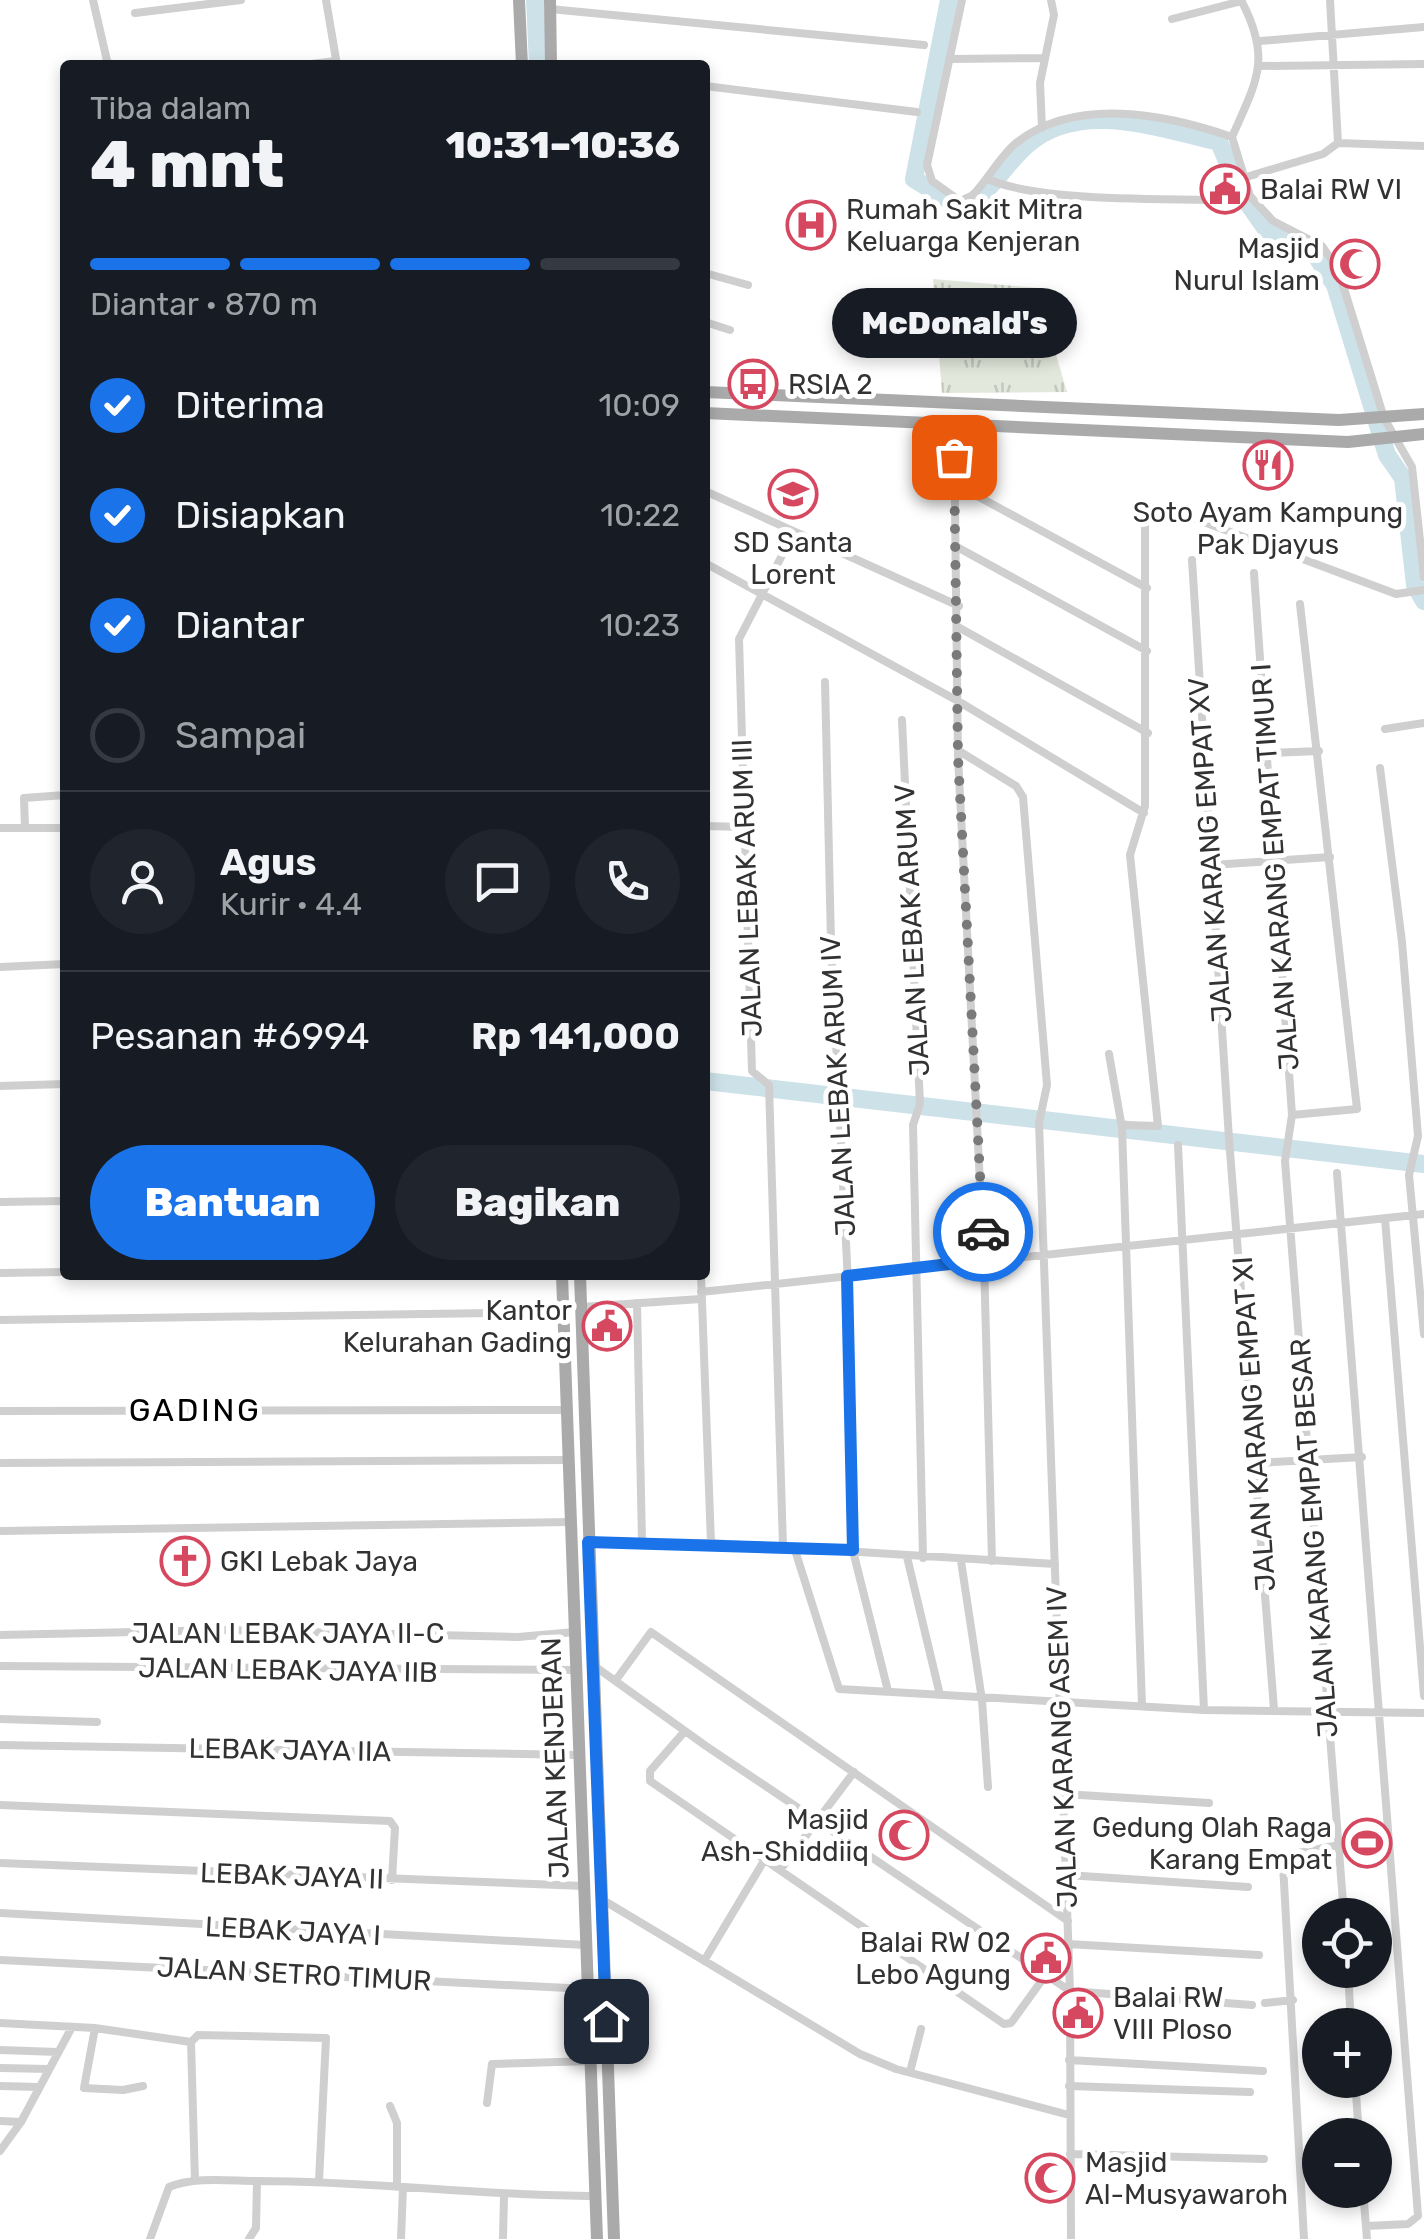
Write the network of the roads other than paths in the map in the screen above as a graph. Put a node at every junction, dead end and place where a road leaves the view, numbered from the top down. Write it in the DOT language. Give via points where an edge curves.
graph roads {
  1 [pos="94,0"];
  2 [pos="240,0"];
  3 [pos="326,0"];
  4 [pos="519,0"];
  5 [pos="962,0"];
  6 [pos="1051,0"];
  7 [pos="1241,0"];
  8 [pos="1330,0"];
  9 [pos="550,4"];
  10 [pos="135,13"];
  11 [pos="1172,19"];
  12 [pos="1424,27"];
  13 [pos="1331,32"];
  14 [pos="1260,41"];
  15 [pos="924,45"];
  16 [pos="949,58"];
  17 [pos="1044,58"];
  18 [pos="107,60"];
  19 [pos="336,60"];
  20 [pos="522,60"];
  21 [pos="551,60"];
  22 [pos="1424,64"];
  23 [pos="1260,66"];
  24 [pos="1332,66"];
  25 [pos="710,87"];
  26 [pos="918,112"];
  27 [pos="1042,128"];
  28 [pos="1232,137"];
  29 [pos="1338,144"];
  30 [pos="1424,146"];
  31 [pos="1243,178"];
  32 [pos="992,181"];
  33 [pos="1245,197"];
  34 [pos="710,274"];
  35 [pos="748,284"];
  36 [pos="710,324"];
  37 [pos="730,330"];
  38 [pos="710,392"];
  39 [pos="935,404"];
  40 [pos="953,404"];
  41 [pos="710,413"];
  42 [pos="1424,414"];
  43 [pos="1377,418"];
  44 [pos="934,422"];
  45 [pos="954,424"];
  46 [pos="1424,434"];
  47 [pos="1392,439"];
  48 [pos="1412,467"];
  49 [pos="1424,471"];
  50 [pos="954,484"];
  51 [pos="710,493"];
  52 [pos="1177,512"];
  53 [pos="1146,524"];
  54 [pos="793,534"];
  55 [pos="957,547"];
  56 [pos="1192,560"];
  57 [pos="710,566"];
  58 [pos="1254,573"];
  59 [pos="1424,577"];
  60 [pos="1147,588"];
  61 [pos="1422,590"];
  62 [pos="763,592"];
  63 [pos="1300,604"];
  64 [pos="958,606"];
  65 [pos="958,627"];
  66 [pos="1147,651"];
  67 [pos="825,682"];
  68 [pos="958,701"];
  69 [pos="902,720"];
  70 [pos="1424,723"];
  71 [pos="1386,729"];
  72 [pos="1148,732"];
  73 [pos="1319,751"];
  74 [pos="959,752"];
  75 [pos="1268,753"];
  76 [pos="1380,768"];
  77 [pos="60,795"];
  78 [pos="1144,814"];
  79 [pos="710,826"];
  80 [pos="745,826"];
  81 [pos="0,828"];
  82 [pos="25,828"];
  83 [pos="60,828"];
  84 [pos="1330,857"];
  85 [pos="1276,861"];
  86 [pos="1212,865"];
  87 [pos="60,964"];
  88 [pos="0,967"];
  89 [pos="1109,1054"];
  90 [pos="60,1084"];
  91 [pos="0,1086"];
  92 [pos="1292,1115"];
  93 [pos="1122,1129"];
  94 [pos="1230,1144"];
  95 [pos="1178,1145"];
  96 [pos="1286,1152"];
  97 [pos="1417,1160"];
  98 [pos="1337,1173"];
  99 [pos="60,1201"];
  100 [pos="0,1202"];
  101 [pos="1424,1214"];
  102 [pos="1412,1215"];
  103 [pos="1385,1219"];
  104 [pos="1344,1224"];
  105 [pos="1290,1228"];
  106 [pos="1240,1233"];
  107 [pos="1184,1240"];
  108 [pos="1127,1246"];
  109 [pos="1042,1256"];
  110 [pos="984,1260"];
  111 [pos="918,1268"];
  112 [pos="60,1272"];
  113 [pos="0,1273"];
  114 [pos="847,1276"];
  115 [pos="562,1280"];
  116 [pos="580,1280"];
  117 [pos="700,1280"];
  118 [pos="776,1285"];
  119 [pos="701,1296"];
  120 [pos="636,1304"];
  121 [pos="581,1307"];
  122 [pos="564,1312"];
  123 [pos="0,1320"];
  124 [pos="1424,1334"];
  125 [pos="582,1362"];
  126 [pos="566,1364"];
  127 [pos="567,1385"];
  128 [pos="583,1385"];
  129 [pos="568,1410"];
  130 [pos="0,1411"];
  131 [pos="1362,1458"];
  132 [pos="570,1460"];
  133 [pos="1308,1461"];
  134 [pos="0,1463"];
  135 [pos="1257,1464"];
  136 [pos="571,1522"];
  137 [pos="0,1531"];
  138 [pos="588,1542"];
  139 [pos="642,1542"];
  140 [pos="711,1543"];
  141 [pos="788,1547"];
  142 [pos="853,1550"];
  143 [pos="908,1557"];
  144 [pos="923,1558"];
  145 [pos="961,1561"];
  146 [pos="992,1561"];
  147 [pos="1055,1564"];
  148 [pos="575,1632"];
  149 [pos="0,1635"];
  150 [pos="592,1664"];
  151 [pos="0,1666"];
  152 [pos="576,1670"];
  153 [pos="616,1680"];
  154 [pos="888,1691"];
  155 [pos="940,1695"];
  156 [pos="1424,1696"];
  157 [pos="982,1700"];
  158 [pos="1062,1701"];
  159 [pos="1142,1706"];
  160 [pos="1326,1709"];
  161 [pos="1204,1710"];
  162 [pos="1274,1710"];
  163 [pos="1382,1713"];
  164 [pos="1424,1713"];
  165 [pos="0,1719"];
  166 [pos="97,1722"];
  167 [pos="685,1731"];
  168 [pos="0,1744"];
  169 [pos="579,1756"];
  170 [pos="854,1772"];
  171 [pos="988,1787"];
  172 [pos="1064,1794"];
  173 [pos="1209,1803"];
  174 [pos="0,1805"];
  175 [pos="819,1823"];
  176 [pos="1339,1845"];
  177 [pos="765,1859"];
  178 [pos="0,1864"];
  179 [pos="780,1870"];
  180 [pos="1067,1874"];
  181 [pos="392,1880"];
  182 [pos="584,1886"];
  183 [pos="1248,1887"];
  184 [pos="1343,1898"];
  185 [pos="603,1900"];
  186 [pos="0,1914"];
  187 [pos="1068,1921"];
  188 [pos="1068,1944"];
  189 [pos="586,1945"];
  190 [pos="1259,1955"];
  191 [pos="0,1960"];
  192 [pos="704,1960"];
  193 [pos="1045,1976"];
  194 [pos="588,1989"];
  195 [pos="1070,1991"];
  196 [pos="1293,2000"];
  197 [pos="1265,2002"];
  198 [pos="1252,2006"];
  199 [pos="0,2022"];
  200 [pos="72,2027"];
  201 [pos="95,2028"];
  202 [pos="920,2029"];
  203 [pos="191,2042"];
  204 [pos="0,2050"];
  205 [pos="58,2052"];
  206 [pos="1068,2060"];
  207 [pos="591,2061"];
  208 [pos="0,2068"];
  209 [pos="49,2069"];
  210 [pos="1263,2071"];
  211 [pos="910,2072"];
  212 [pos="310,2084"];
  213 [pos="324,2084"];
  214 [pos="0,2086"];
  215 [pos="143,2086"];
  216 [pos="1069,2086"];
  217 [pos="39,2087"];
  218 [pos="1250,2092"];
  219 [pos="487,2103"];
  220 [pos="390,2106"];
  221 [pos="1069,2114"];
  222 [pos="0,2121"];
  223 [pos="22,2122"];
  224 [pos="0,2150"];
  225 [pos="1070,2154"];
  226 [pos="1264,2159"];
  227 [pos="196,2181"];
  228 [pos="257,2181"];
  229 [pos="319,2181"];
  230 [pos="400,2187"];
  231 [pos="504,2194"];
  232 [pos="596,2196"];
  233 [pos="1364,2208"];
  234 [pos="1366,2226"];
  235 [pos="150,2239"];
  236 [pos="249,2239"];
  237 [pos="401,2239"];
  238 [pos="502,2239"];
  239 [pos="597,2239"];
  240 [pos="614,2239"];
  241 [pos="1071,2239"];
  242 [pos="1304,2239"];
  243 [pos="1367,2239"];
  1 -- 18 [label="street"];
  2 -- 10 [label="street"];
  3 -- 19 [label="street"];
  4 -- 20 [label="main road"];
  5 -- 16 [label="street"];
  6 -- 17 [label="street"];
  7 -- 11 [label="street"];
  7 -- 14 [label="street"];
  8 -- 13 [label="street"];
  9 -- 15 [label="street"];
  9 -- 21 [label="main road"];
  12 -- 13 [label="street"];
  13 -- 14 [label="street"];
  13 -- 24 [label="street"];
  14 -- 23 [label="street"];
  16 -- 17 [label="street"];
  16 -- 32 [label="street" via="927,170 960,201"];
  17 -- 27 [label="street"];
  22 -- 24 [label="street"];
  23 -- 24 [label="street"];
  23 -- 28 [label="street"];
  24 -- 29 [label="street"];
  25 -- 26 [label="street"];
  27 -- 28 [label="street" via="1092,113"];
  27 -- 32 [label="street" via="1012,147"];
  28 -- 31 [label="street"];
  29 -- 30 [label="street"];
  29 -- 31 [label="street"];
  31 -- 33 [label="street"];
  32 -- 33 [label="street" via="1082,194"];
  33 -- 43 [label="street" via="1316,241 1335,262"];
  34 -- 35 [label="street"];
  36 -- 37 [label="street"];
  38 -- 39 [label="main road"];
  39 -- 40 [label="main road"];
  39 -- 44 [label="main road" via="940,414"];
  40 -- 43 [label="main road"];
  40 -- 45 [label="main road" via="948,412"];
  41 -- 44 [label="main road"];
  42 -- 43 [label="main road"];
  43 -- 47 [label="street"];
  44 -- 45 [label="main road"];
  45 -- 47 [label="main road"];
  45 -- 50 [label="street"];
  46 -- 47 [label="main road"];
  47 -- 48 [label="street"];
  48 -- 49 [label="street"];
  48 -- 59 [label="street"];
  50 -- 55 [label="street"];
  50 -- 60 [label="street"];
  51 -- 54 [label="street"];
  52 -- 61 [label="street" via="1396,594"];
  53 -- 60 [label="street"];
  54 -- 62 [label="street, JALAN LEBAK ARUM III"];
  54 -- 64 [label="street"];
  55 -- 64 [label="street"];
  55 -- 66 [label="street"];
  56 -- 86 [label="street, JALAN KARANG EMPAT XV"];
  57 -- 62 [label="street"];
  58 -- 75 [label="street, JALAN KARANG EMPAT TIMUR I"];
  60 -- 66 [label="street"];
  62 -- 68 [label="street"];
  62 -- 80 [label="street, JALAN LEBAK ARUM III" via="740,639"];
  63 -- 73 [label="street"];
  64 -- 65 [label="street"];
  65 -- 68 [label="street"];
  65 -- 72 [label="street"];
  66 -- 72 [label="street"];
  67 -- 114 [label="street, JALAN LEBAK ARUM IV"];
  68 -- 74 [label="street"];
  68 -- 78 [label="street"];
  69 -- 111 [label="street, JALAN LEBAK ARUM V" via="920,1106 913,1124"];
  70 -- 71 [label="street"];
  72 -- 78 [label="street"];
  73 -- 75 [label="street"];
  73 -- 84 [label="street"];
  74 -- 109 [label="street, JALAN KARANG ASEM IV" via="1016,786 1025,803 1048,1095 1040,1120"];
  74 -- 110 [label="street"];
  75 -- 85 [label="street, JALAN KARANG EMPAT TIMUR I"];
  76 -- 97 [label="street" via="1402,942"];
  77 -- 82 [label="street" via="24,798"];
  78 -- 93 [label="street" via="1130,855 1158,1126"];
  79 -- 80 [label="street"];
  80 -- 118 [label="street, JALAN LEBAK ARUM III" via="752,1071 769,1088"];
  81 -- 82 [label="street"];
  82 -- 83 [label="street"];
  84 -- 85 [label="street"];
  84 -- 92 [label="street" via="1357,1109"];
  85 -- 86 [label="street"];
  85 -- 92 [label="street, JALAN KARANG EMPAT TIMUR I"];
  86 -- 94 [label="street, JALAN KARANG EMPAT XV"];
  87 -- 88 [label="street"];
  89 -- 93 [label="street"];
  90 -- 91 [label="street"];
  92 -- 96 [label="street, JALAN KARANG EMPAT TIMUR I"];
  93 -- 108 [label="street"];
  94 -- 106 [label="street, JALAN KARANG EMPAT XI"];
  95 -- 107 [label="street"];
  96 -- 105 [label="street, JALAN KARANG EMPAT BESAR"];
  97 -- 102 [label="street"];
  98 -- 104 [label="street"];
  99 -- 100 [label="street"];
  101 -- 102 [label="street"];
  102 -- 103 [label="street"];
  102 -- 124 [label="street"];
  103 -- 104 [label="street"];
  103 -- 156 [label="street"];
  104 -- 105 [label="street"];
  104 -- 131 [label="street"];
  105 -- 106 [label="street"];
  105 -- 133 [label="street, JALAN KARANG EMPAT BESAR"];
  106 -- 107 [label="street"];
  106 -- 135 [label="street, JALAN KARANG EMPAT XI"];
  107 -- 108 [label="street"];
  107 -- 161 [label="street"];
  108 -- 109 [label="street"];
  108 -- 159 [label="street"];
  109 -- 110 [label="street"];
  109 -- 147 [label="street, JALAN KARANG ASEM IV"];
  110 -- 111 [label="street"];
  110 -- 146 [label="street"];
  111 -- 114 [label="street"];
  111 -- 144 [label="street, JALAN LEBAK ARUM V"];
  112 -- 113 [label="street"];
  114 -- 118 [label="street"];
  114 -- 142 [label="street, JALAN LEBAK ARUM IV"];
  115 -- 122 [label="main road, JALAN KENJERAN"];
  116 -- 121 [label="main road, JALAN KENJERAN"];
  117 -- 119 [label="street"];
  118 -- 119 [label="street"];
  118 -- 141 [label="street, JALAN LEBAK ARUM III"];
  119 -- 120 [label="street"];
  119 -- 140 [label="street"];
  120 -- 121 [label="street"];
  120 -- 139 [label="street"];
  121 -- 125 [label="main road, JALAN KENJERAN"];
  122 -- 123 [label="street"];
  122 -- 126 [label="main road, JALAN KENJERAN"];
  125 -- 126 [label="main road"];
  125 -- 128 [label="main road, JALAN KENJERAN"];
  126 -- 127 [label="main road, JALAN KENJERAN"];
  127 -- 128 [label="main road"];
  127 -- 129 [label="main road, JALAN KENJERAN"];
  128 -- 138 [label="main road, JALAN KENJERAN"];
  129 -- 130 [label="street"];
  129 -- 132 [label="main road, JALAN KENJERAN"];
  131 -- 133 [label="street"];
  131 -- 163 [label="street"];
  132 -- 134 [label="street"];
  132 -- 136 [label="main road, JALAN KENJERAN"];
  133 -- 135 [label="street"];
  133 -- 160 [label="street, JALAN KARANG EMPAT BESAR"];
  135 -- 162 [label="street, JALAN KARANG EMPAT XI"];
  136 -- 137 [label="street"];
  136 -- 148 [label="main road, JALAN KENJERAN"];
  138 -- 139 [label="street"];
  138 -- 150 [label="main road, JALAN KENJERAN"];
  139 -- 140 [label="street"];
  140 -- 141 [label="street"];
  141 -- 142 [label="street"];
  141 -- 154 [label="street, JALAN LEBAK ARUM III" via="839,1690"];
  142 -- 143 [label="street"];
  142 -- 154 [label="street, JALAN LEBAK ARUM IV"];
  143 -- 144 [label="street"];
  143 -- 155 [label="street"];
  144 -- 145 [label="street"];
  145 -- 146 [label="street"];
  145 -- 157 [label="street"];
  146 -- 147 [label="street"];
  147 -- 158 [label="street, JALAN KARANG ASEM IV"];
  148 -- 149 [label="street, JALAN LEBAK JAYA II-C" via="518,1638 226,1630"];
  148 -- 152 [label="main road, JALAN KENJERAN"];
  150 -- 153 [label="street"];
  150 -- 185 [label="main road, JALAN KENJERAN"];
  151 -- 152 [label="street, JALAN LEBAK JAYA IIB"];
  152 -- 169 [label="main road, JALAN KENJERAN"];
  153 -- 167 [label="street"];
  153 -- 170 [label="street" via="651,1632"];
  154 -- 155 [label="street"];
  155 -- 157 [label="street"];
  157 -- 158 [label="street"];
  157 -- 171 [label="street"];
  158 -- 159 [label="street"];
  158 -- 172 [label="street, JALAN KARANG ASEM IV"];
  159 -- 161 [label="street"];
  160 -- 162 [label="street"];
  160 -- 163 [label="street"];
  160 -- 176 [label="street, JALAN KARANG EMPAT BESAR"];
  161 -- 162 [label="street"];
  163 -- 164 [label="street"];
  163 -- 234 [label="street" via="1418,2216 1408,2224"];
  165 -- 166 [label="street"];
  167 -- 175 [label="street"];
  167 -- 177 [label="street" via="650,1771 650,1781"];
  168 -- 169 [label="street, LEBAK JAYA IIA"];
  169 -- 182 [label="main road, JALAN KENJERAN"];
  170 -- 175 [label="street"];
  170 -- 187 [label="street"];
  172 -- 173 [label="street"];
  172 -- 180 [label="street, JALAN KARANG ASEM IV"];
  174 -- 181 [label="street" via="390,1821"];
  175 -- 179 [label="street"];
  175 -- 193 [label="street"];
  176 -- 184 [label="street, JALAN KARANG EMPAT BESAR"];
  176 -- 196 [label="street" via="1284,1859"];
  177 -- 179 [label="street"];
  177 -- 192 [label="street"];
  178 -- 181 [label="street, LEBAK JAYA II"];
  179 -- 193 [label="street" via="1004,2024"];
  180 -- 183 [label="street"];
  180 -- 187 [label="street, JALAN KARANG ASEM IV"];
  181 -- 182 [label="street, LEBAK JAYA II"];
  182 -- 189 [label="main road, JALAN KENJERAN"];
  185 -- 192 [label="street"];
  185 -- 240 [label="main road, JALAN KENJERAN"];
  186 -- 189 [label="street, LEBAK JAYA I"];
  187 -- 188 [label="street, JALAN KARANG ASEM IV"];
  188 -- 190 [label="street"];
  188 -- 195 [label="street, JALAN KARANG ASEM IV"];
  189 -- 194 [label="main road, JALAN KENJERAN"];
  191 -- 194 [label="street, JALAN SETRO TIMUR"];
  192 -- 211 [label="street" via="860,2054"];
  193 -- 195 [label="street"];
  194 -- 207 [label="main road, JALAN KENJERAN"];
  195 -- 198 [label="street"];
  195 -- 206 [label="street, JALAN KARANG ASEM IV"];
  196 -- 197 [label="street"];
  196 -- 242 [label="street"];
  199 -- 200 [label="street"];
  200 -- 201 [label="street"];
  200 -- 205 [label="street"];
  201 -- 203 [label="street"];
  201 -- 215 [label="street" via="84,2088"];
  202 -- 211 [label="street"];
  203 -- 213 [label="street" via="198,2035 326,2039"];
  203 -- 227 [label="street"];
  204 -- 205 [label="street"];
  205 -- 209 [label="street"];
  206 -- 210 [label="street"];
  206 -- 216 [label="street, JALAN KARANG ASEM IV"];
  207 -- 219 [label="street" via="492,2064"];
  207 -- 232 [label="main road, JALAN KENJERAN"];
  208 -- 209 [label="street"];
  209 -- 217 [label="street"];
  211 -- 221 [label="street"];
  212 -- 213 [label="street"];
  213 -- 229 [label="street"];
  214 -- 217 [label="street"];
  216 -- 218 [label="street"];
  216 -- 221 [label="street, JALAN KARANG ASEM IV"];
  217 -- 223 [label="street"];
  220 -- 230 [label="street"];
  221 -- 225 [label="street, JALAN KARANG ASEM IV"];
  222 -- 223 [label="street"];
  223 -- 224 [label="street"];
  225 -- 226 [label="street"];
  225 -- 241 [label="street, JALAN KARANG ASEM IV"];
  227 -- 228 [label="street"];
  227 -- 235 [label="street" via="168,2187"];
  228 -- 229 [label="street"];
  228 -- 236 [label="street" via="256,2228"];
  229 -- 230 [label="street"];
  230 -- 231 [label="street"];
  230 -- 237 [label="street"];
  231 -- 232 [label="street"];
  231 -- 238 [label="street"];
  232 -- 239 [label="main road, JALAN KENJERAN"];
  233 -- 234 [label="street"];
  234 -- 243 [label="street"];
}
